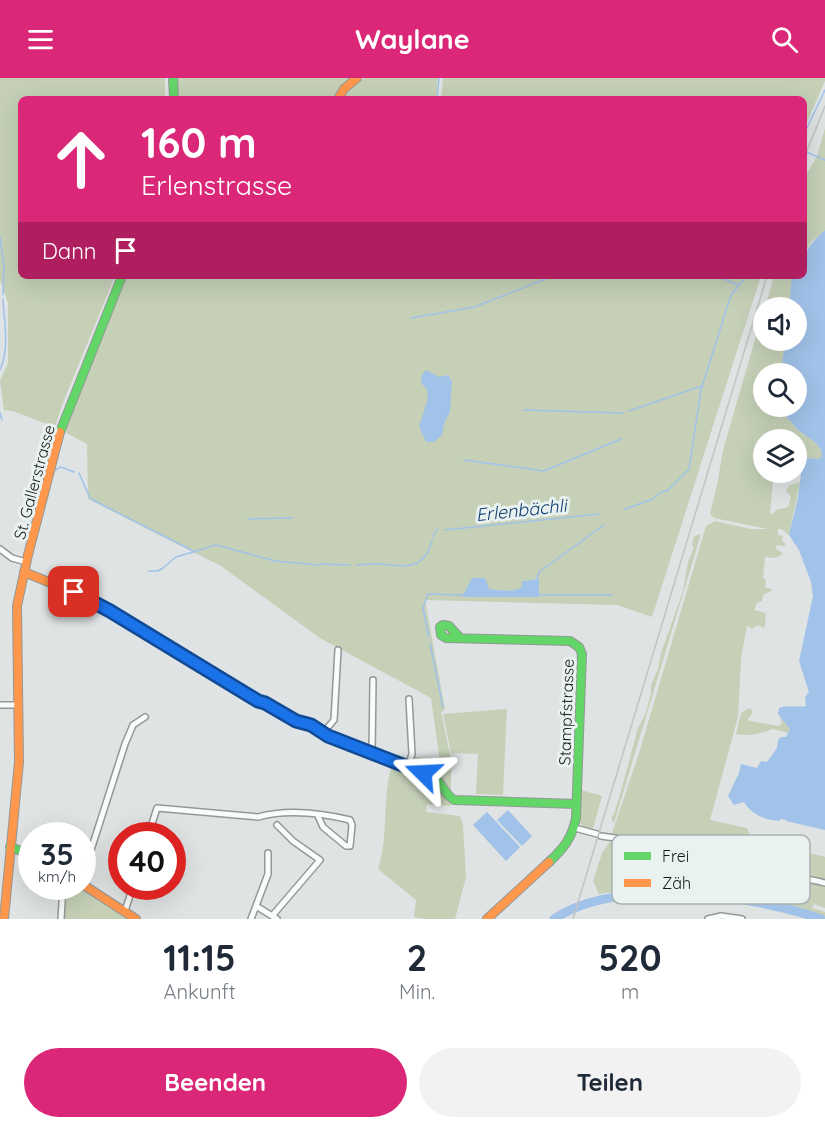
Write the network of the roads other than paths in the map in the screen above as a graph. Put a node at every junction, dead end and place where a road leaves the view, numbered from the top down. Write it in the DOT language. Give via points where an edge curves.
graph roads {
  1 [pos="173,78"];
  2 [pos="357,78"];
  3 [pos="174,96"];
  4 [pos="340,96"];
  5 [pos="121,279"];
  6 [pos="0,549"];
  7 [pos="26,562"];
  8 [pos="24,573"];
  9 [pos="460,638"];
  10 [pos="338,650"];
  11 [pos="373,680"];
  12 [pos="409,699"];
  13 [pos="0,705"];
  14 [pos="18,705"];
  15 [pos="145,717"];
  16 [pos="323,733"];
  17 [pos="372,753"];
  18 [pos="408,767"];
  19 [pos="576,804"];
  20 [pos="318,816"];
  21 [pos="152,822"];
  22 [pos="277,825"];
  23 [pos="575,828"];
  24 [pos="96,834"];
  25 [pos="612,838"];
  26 [pos="10,847"];
  27 [pos="18,850"];
  28 [pos="268,853"];
  29 [pos="810,880"];
  30 [pos="825,883"];
  31 [pos="96,893"];
  32 [pos="62,900"];
  33 [pos="129,900"];
  34 [pos="256,906"];
  35 [pos="125,911"];
  36 [pos="275,917"];
  37 [pos="4,919"];
  38 [pos="61,919"];
  39 [pos="136,919"];
  40 [pos="251,919"];
  41 [pos="487,919"];
  42 [pos="708,919"];
  43 [pos="742,919"];
  1 -- 3 [label="street"];
  2 -- 4 [label="street"];
  5 -- 7 [label="street, St. Gallerstrasse" via="67,412"];
  6 -- 7 [label="street"];
  7 -- 8 [label="street, St. Gallerstrasse"];
  8 -- 14 [label="street, St. Gallerstrasse" via="16,624"];
  8 -- 16 [label="street" via="83,596 258,701"];
  9 -- 19 [label="street, Stampfstrasse" via="562,640 579,646 582,654"];
  10 -- 16 [label="street" via="334,720"];
  11 -- 17 [label="street"];
  12 -- 18 [label="street" via="412,754"];
  13 -- 14 [label="street"];
  14 -- 26 [label="street, St. Gallerstrasse" via="19,765"];
  15 -- 24 [label="street" via="133,725 125,744"];
  16 -- 17 [label="street"];
  17 -- 18 [label="street"];
  18 -- 19 [label="street" via="437,779 446,795 454,800"];
  19 -- 23 [label="street, Stampfstrasse"];
  20 -- 20 [label="street" via="350,820 350,846 323,826"];
  20 -- 21 [label="street" via="293,812 258,817 157,808"];
  22 -- 36 [label="street" via="320,860"];
  23 -- 25 [label="street"];
  23 -- 41 [label="street" via="562,850"];
  26 -- 27 [label="street"];
  26 -- 37 [label="street, St. Gallerstrasse"];
  28 -- 34 [label="street" via="268,874"];
  29 -- 30 [label="street"];
  31 -- 35 [label="street"];
  32 -- 38 [label="street"];
  33 -- 35 [label="street"];
  34 -- 36 [label="street"];
  34 -- 40 [label="street"];
  35 -- 39 [label="street"];
  42 -- 43 [label="street"];
}
